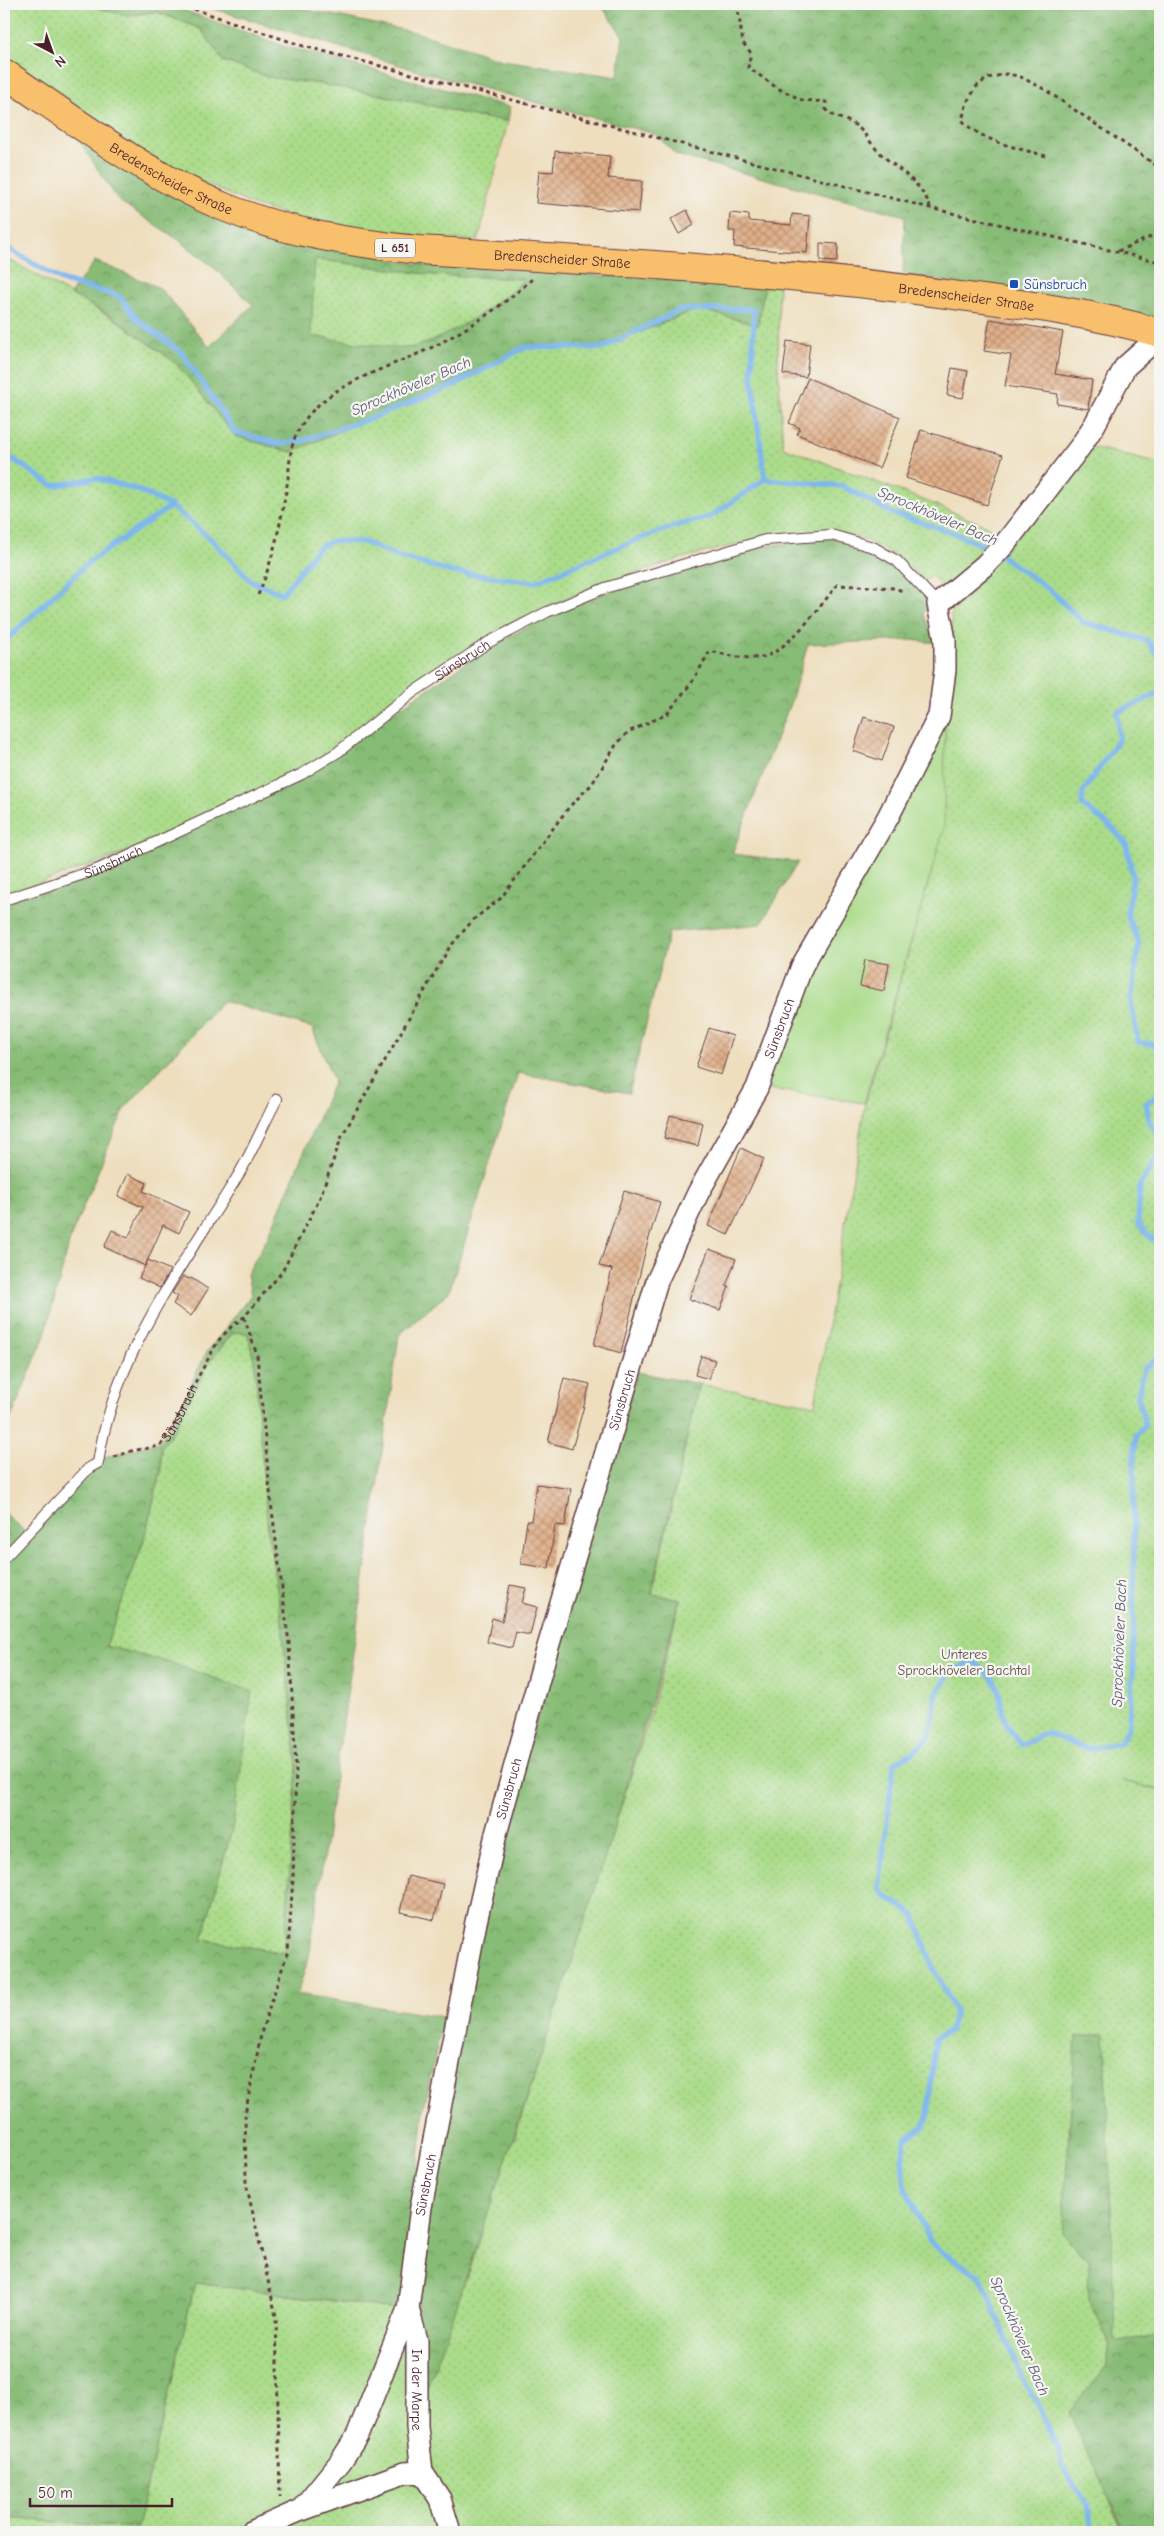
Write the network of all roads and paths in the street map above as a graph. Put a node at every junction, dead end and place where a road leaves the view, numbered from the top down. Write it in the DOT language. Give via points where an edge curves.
graph roads {
  1 [pos="179,4"];
  2 [pos="737,4"];
  3 [pos="4,73"];
  4 [pos="1046,156"];
  5 [pos="1160,168"];
  6 [pos="930,208"];
  7 [pos="1160,233"];
  8 [pos="1115,251"];
  9 [pos="551,258"];
  10 [pos="1160,262"];
  11 [pos="1160,335"];
  12 [pos="258,596"];
  13 [pos="938,603"];
  14 [pos="4,900"];
  15 [pos="277,1099"];
  16 [pos="244,1317"];
  17 [pos="98,1463"];
  18 [pos="4,1558"];
  19 [pos="408,2308"];
  20 [pos="422,2472"];
  21 [pos="290,2518"];
  22 [pos="251,2532"];
  23 [pos="450,2532"];
  1 -- 6 [label="path" via="303,46"];
  2 -- 6 [label="path" via="743,42 750,53 748,67 777,88 802,100 826,102 826,109 832,116 854,124 920,189"];
  3 -- 9 [label="main road, Bredenscheider Straße / L 651" via="164,176 249,216 357,244"];
  4 -- 5 [label="path" via="1004,144 969,129 962,120 967,102 977,86 988,78 1006,74 1019,76"];
  6 -- 8 [label="path"];
  7 -- 8 [label="path"];
  8 -- 10 [label="path"];
  9 -- 11 [label="main road, Bredenscheider Straße / L 651" via="829,278 1019,304 1125,323"];
  9 -- 12 [label="path" via="520,291 488,313 442,342 333,393 307,415 295,436 287,487 266,576"];
  11 -- 13 [label="street" via="1125,367 1080,447 1004,545 986,565"];
  13 -- 14 [label="lane, Sünsbruch" via="897,562 873,547 831,535 765,540 605,588 547,612 489,642 412,693 338,752 302,774 99,869"];
  13 -- 16 [label="path, Sünsbruch" via="895,588 837,585 815,613 777,650 764,657 738,657 710,651 692,682 667,714 628,732 592,784 569,807 501,898 472,920 449,948 342,1136 319,1200 282,1272"];
  13 -- 19 [label="street, Sünsbruch" via="945,640 939,716 888,817 802,966 756,1088 698,1193 657,1281 496,1834 421,2207"];
  15 -- 17 [label="lane" via="240,1172 157,1305 122,1373"];
  16 -- 17 [label="path, Sünsbruch" via="224,1333 214,1347 160,1446 131,1451"];
  16 -- 21 [label="path" via="257,1356 289,1644 296,1766 288,1951 262,2030 245,2114 246,2183 276,2316"];
  17 -- 18 [label="lane" via="89,1468"];
  19 -- 20 [label="street, In der Marpe" via="418,2347 417,2427"];
  19 -- 21 [label="street, Sünsbruch" via="357,2436 341,2461"];
  20 -- 21 [label="street" via="404,2473"];
  20 -- 23 [label="street, In der Marpe" via="440,2499"];
  21 -- 22 [label="street"];
}
